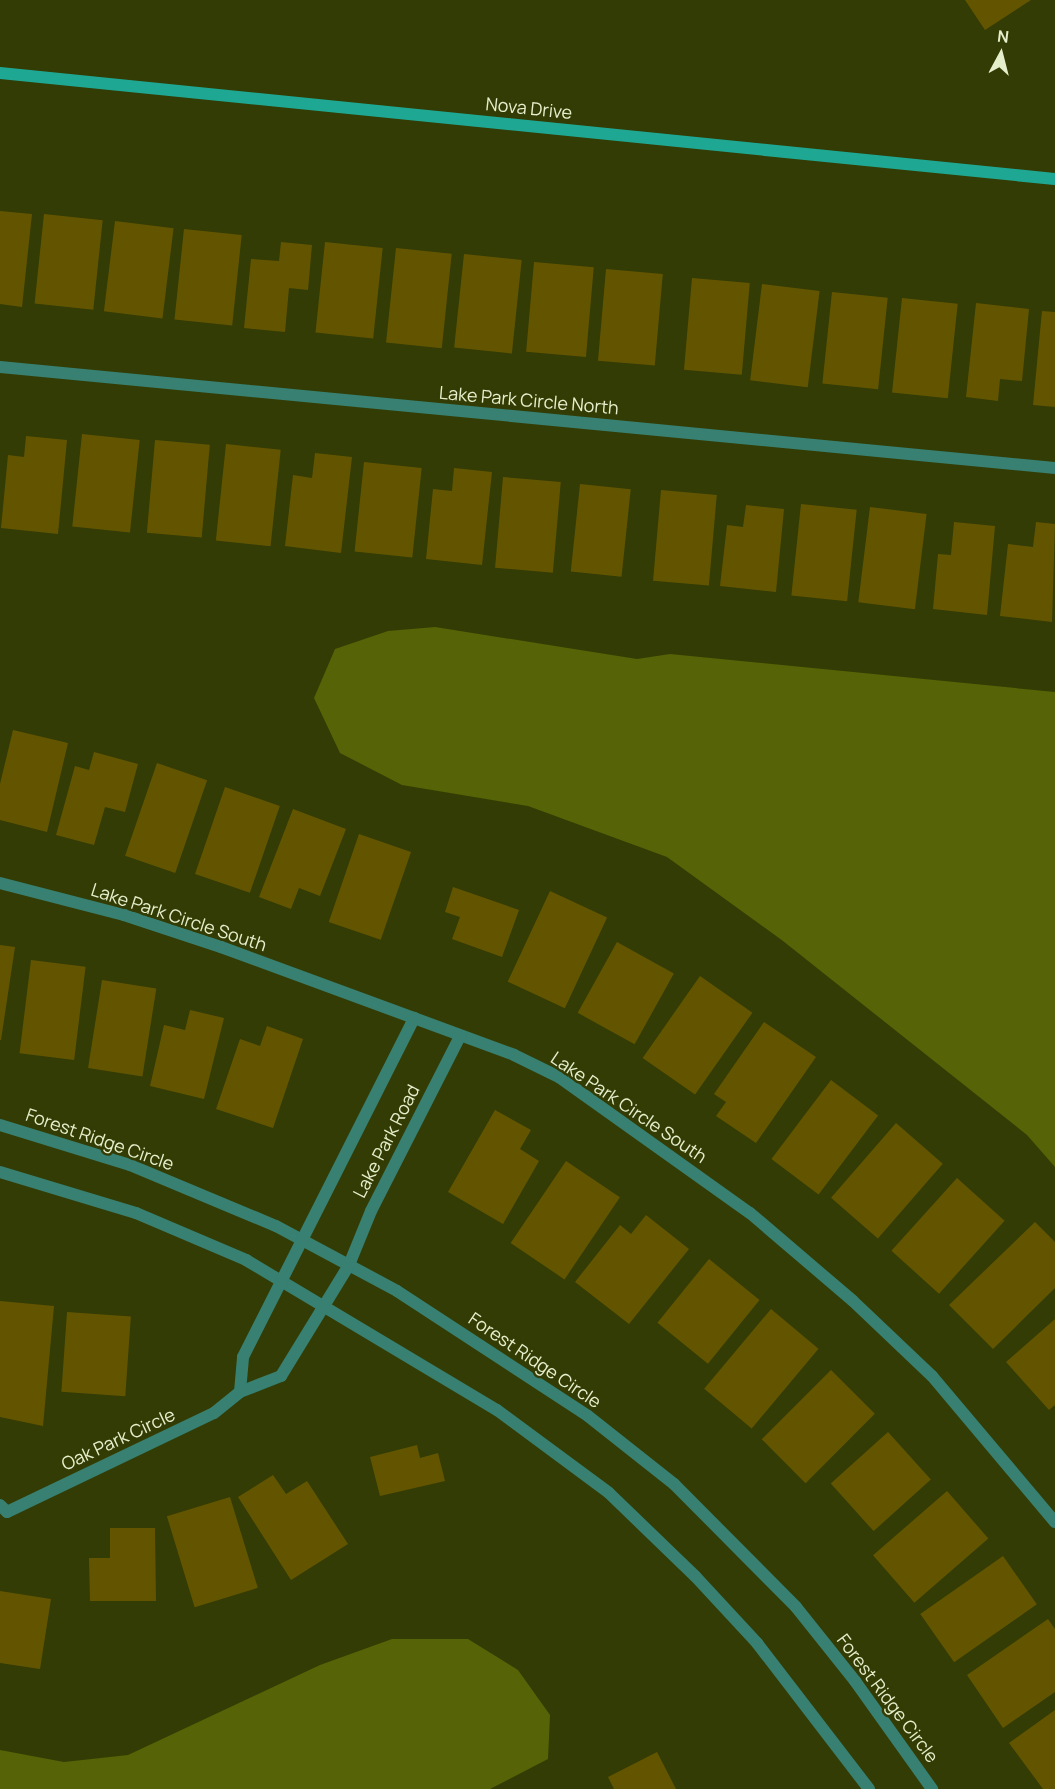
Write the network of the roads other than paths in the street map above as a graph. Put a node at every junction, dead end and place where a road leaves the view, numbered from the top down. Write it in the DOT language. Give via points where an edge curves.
graph roads {
  1 [pos="0,74"];
  2 [pos="1055,179"];
  3 [pos="0,367"];
  4 [pos="1055,468"];
  5 [pos="0,884"];
  6 [pos="414,1018"];
  7 [pos="460,1036"];
  8 [pos="0,1125"];
  9 [pos="0,1172"];
  10 [pos="302,1239"];
  11 [pos="349,1265"];
  12 [pos="278,1281"];
  13 [pos="325,1307"];
  14 [pos="240,1392"];
  15 [pos="2,1511"];
  16 [pos="1055,1522"];
  17 [pos="869,1789"];
  18 [pos="932,1789"];
  1 -- 2 [label="street, Nova Drive"];
  3 -- 4 [label="street, Lake Park Circle North"];
  5 -- 6 [label="street, Lake Park Circle South" via="124,915"];
  6 -- 7 [label="street, Lake Park Circle South"];
  6 -- 10 [label="street, Lake Park Road"];
  7 -- 11 [label="street, Lake Park Road" via="371,1211"];
  7 -- 16 [label="street, Lake Park Circle South" via="514,1055 559,1077 750,1213 853,1301 932,1377"];
  8 -- 10 [label="street, Forest Ridge Circle" via="130,1164"];
  9 -- 12 [label="street" via="136,1214 246,1260"];
  10 -- 11 [label="street, Forest Ridge Circle"];
  10 -- 12 [label="street"];
  11 -- 13 [label="street, Oak Park Circle"];
  11 -- 18 [label="street, Forest Ridge Circle" via="501,1357 588,1416 674,1484 796,1607"];
  12 -- 13 [label="street"];
  12 -- 14 [label="street" via="243,1357"];
  13 -- 14 [label="street, Oak Park Circle" via="281,1376"];
  13 -- 17 [label="street" via="497,1410 609,1493 757,1643"];
  14 -- 15 [label="street, Oak Park Circle" via="214,1413"];
}
